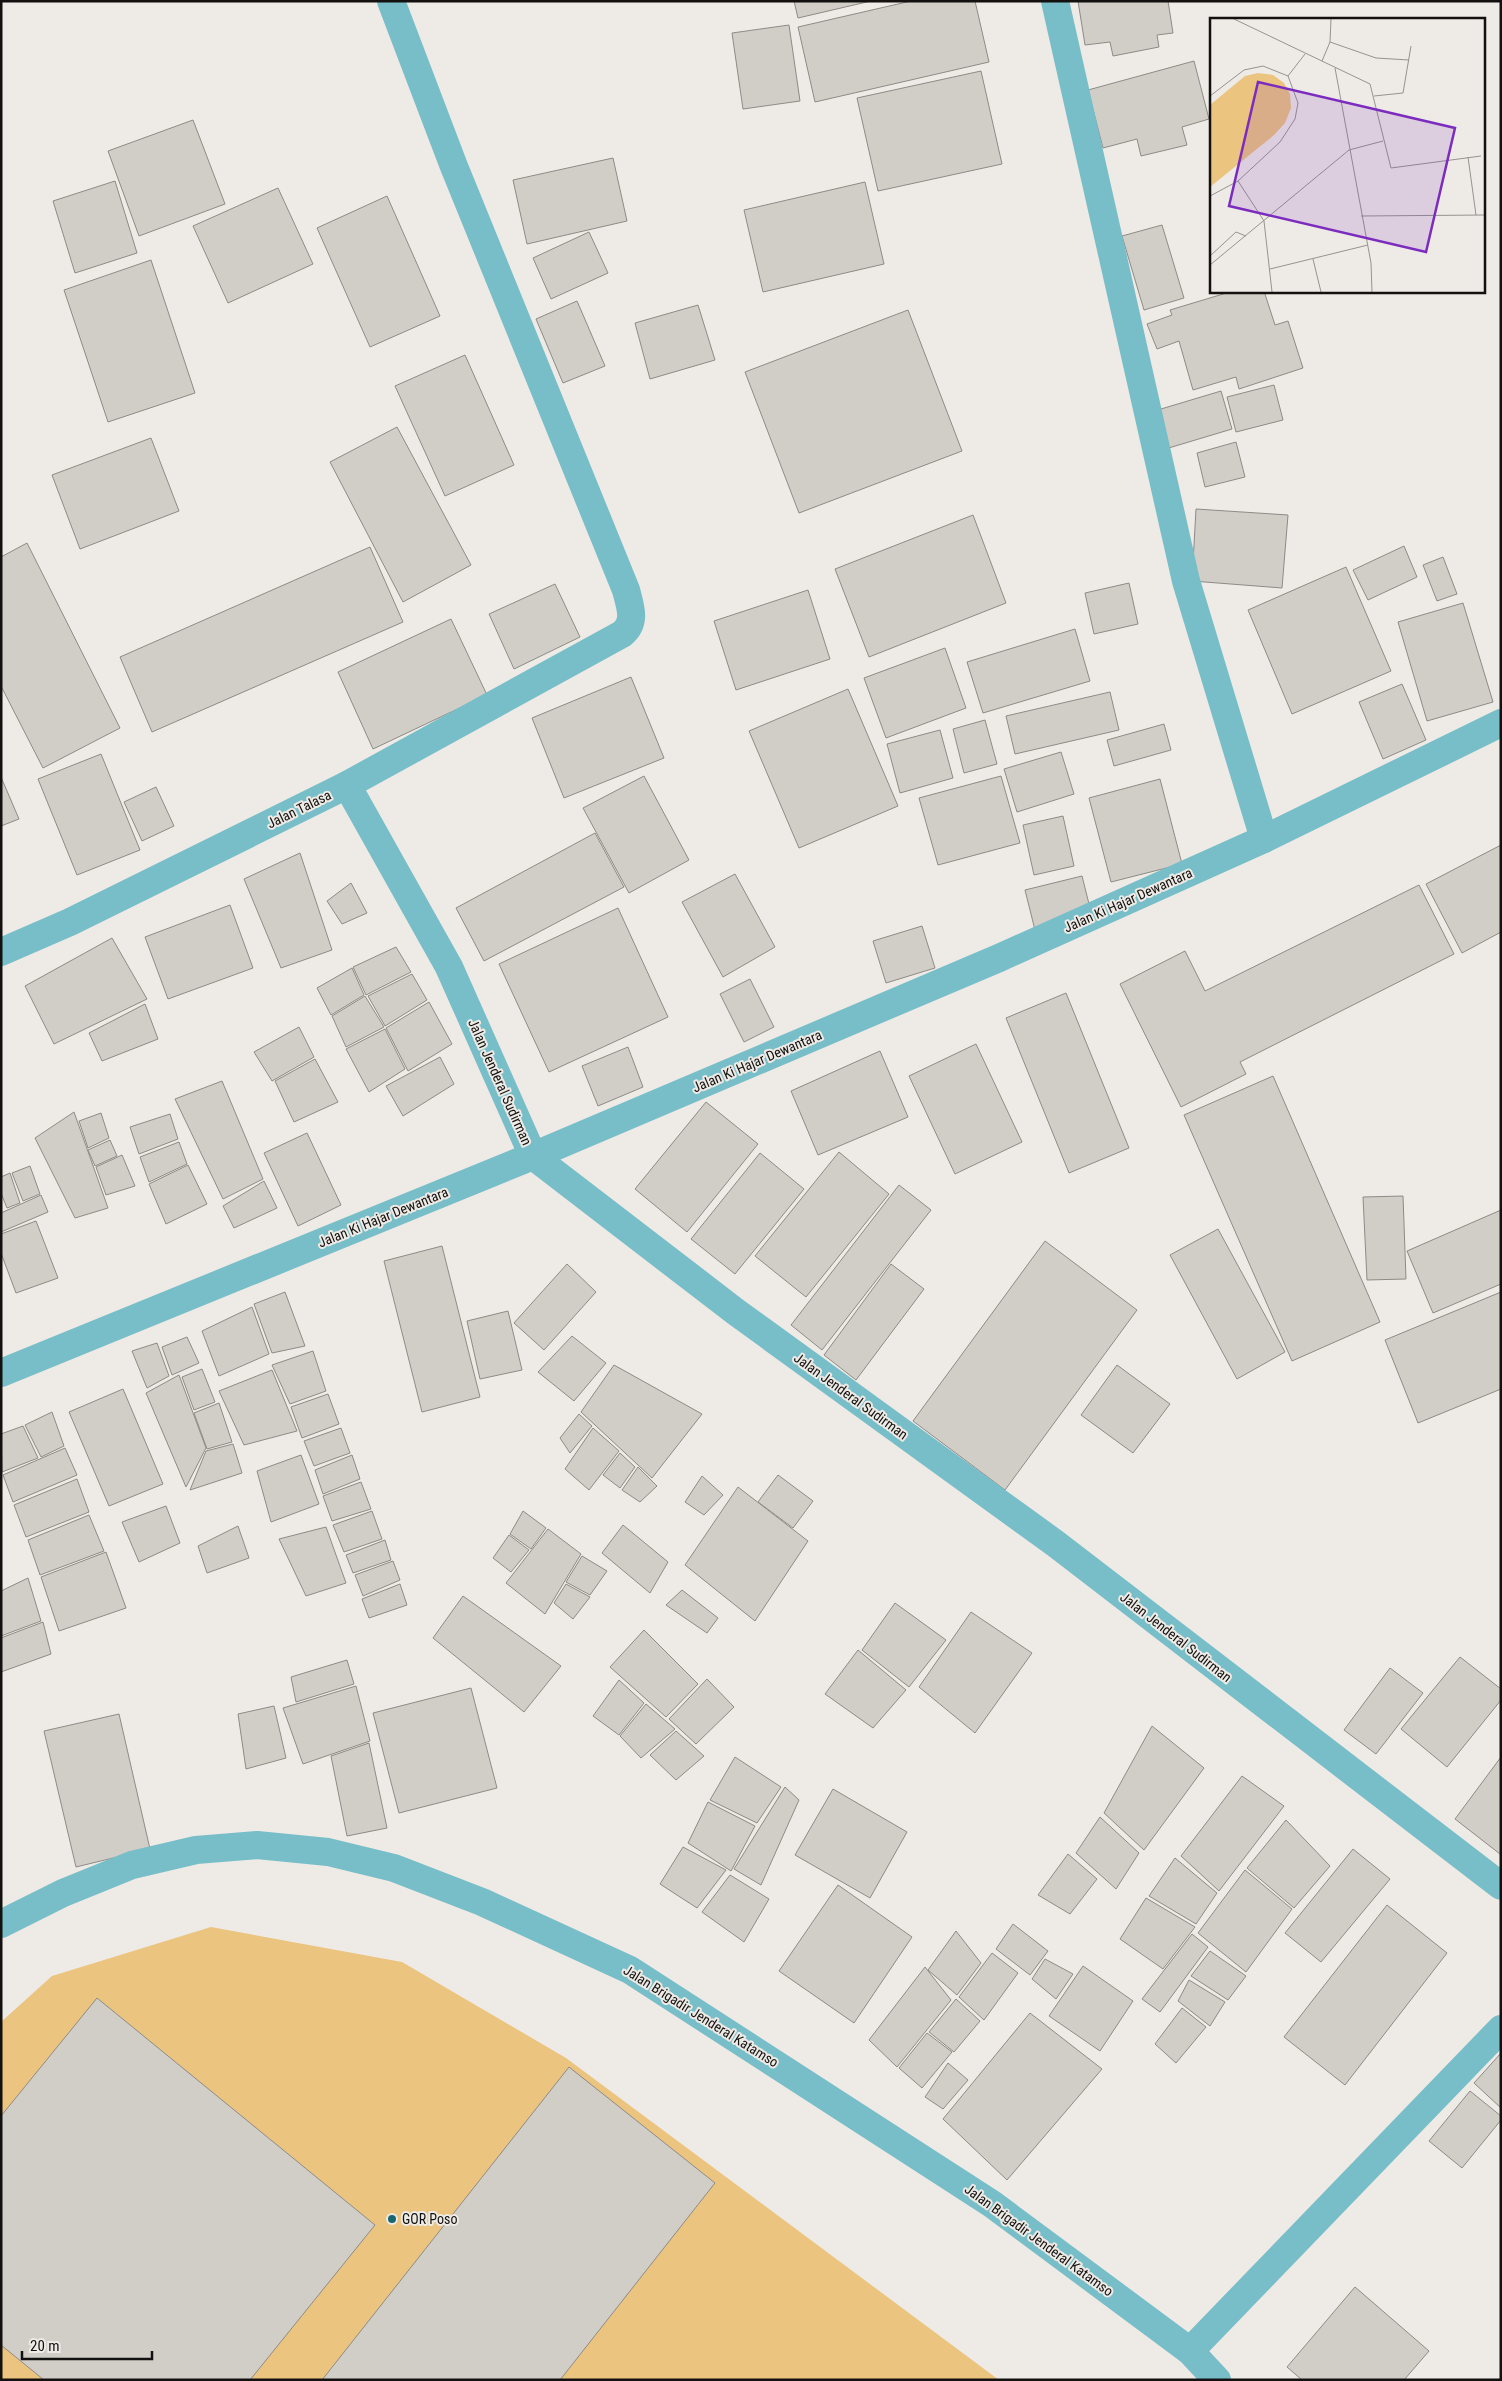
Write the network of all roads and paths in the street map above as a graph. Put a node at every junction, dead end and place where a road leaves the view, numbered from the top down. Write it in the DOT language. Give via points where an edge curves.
graph roads {
  1 [pos="391,1"];
  2 [pos="1055,1"];
  3 [pos="1501,723"];
  4 [pos="347,785"];
  5 [pos="1264,839"];
  6 [pos="1,952"];
  7 [pos="533,1156"];
  8 [pos="1,1373"];
  9 [pos="1501,1886"];
  10 [pos="1,1924"];
  11 [pos="1501,2029"];
  12 [pos="1190,2351"];
  13 [pos="1217,2380"];
  1 -- 4 [label="street, Jalan Talasa" via="453,164 626,590 632,620 627,630"];
  2 -- 5 [label="street" via="1186,581"];
  3 -- 5 [label="street, Jalan Ki Hajar Dewantara"];
  4 -- 6 [label="street, Jalan Talasa" via="70,922"];
  4 -- 7 [label="street, Jalan Jenderal Sudirman" via="449,967"];
  5 -- 7 [label="street, Jalan Ki Hajar Dewantara" via="999,958"];
  7 -- 8 [label="street, Jalan Ki Hajar Dewantara"];
  7 -- 9 [label="street, Jalan Jenderal Sudirman" via="736,1312 1056,1544"];
  10 -- 12 [label="street, Jalan Brigadir Jenderal Katamso" via="132,1865 196,1850 257,1845 328,1852 394,1868 482,1902 630,1970 992,2204"];
  11 -- 12 [label="street"];
  12 -- 13 [label="street, Jalan Brigadir Jenderal Katamso"];
}
